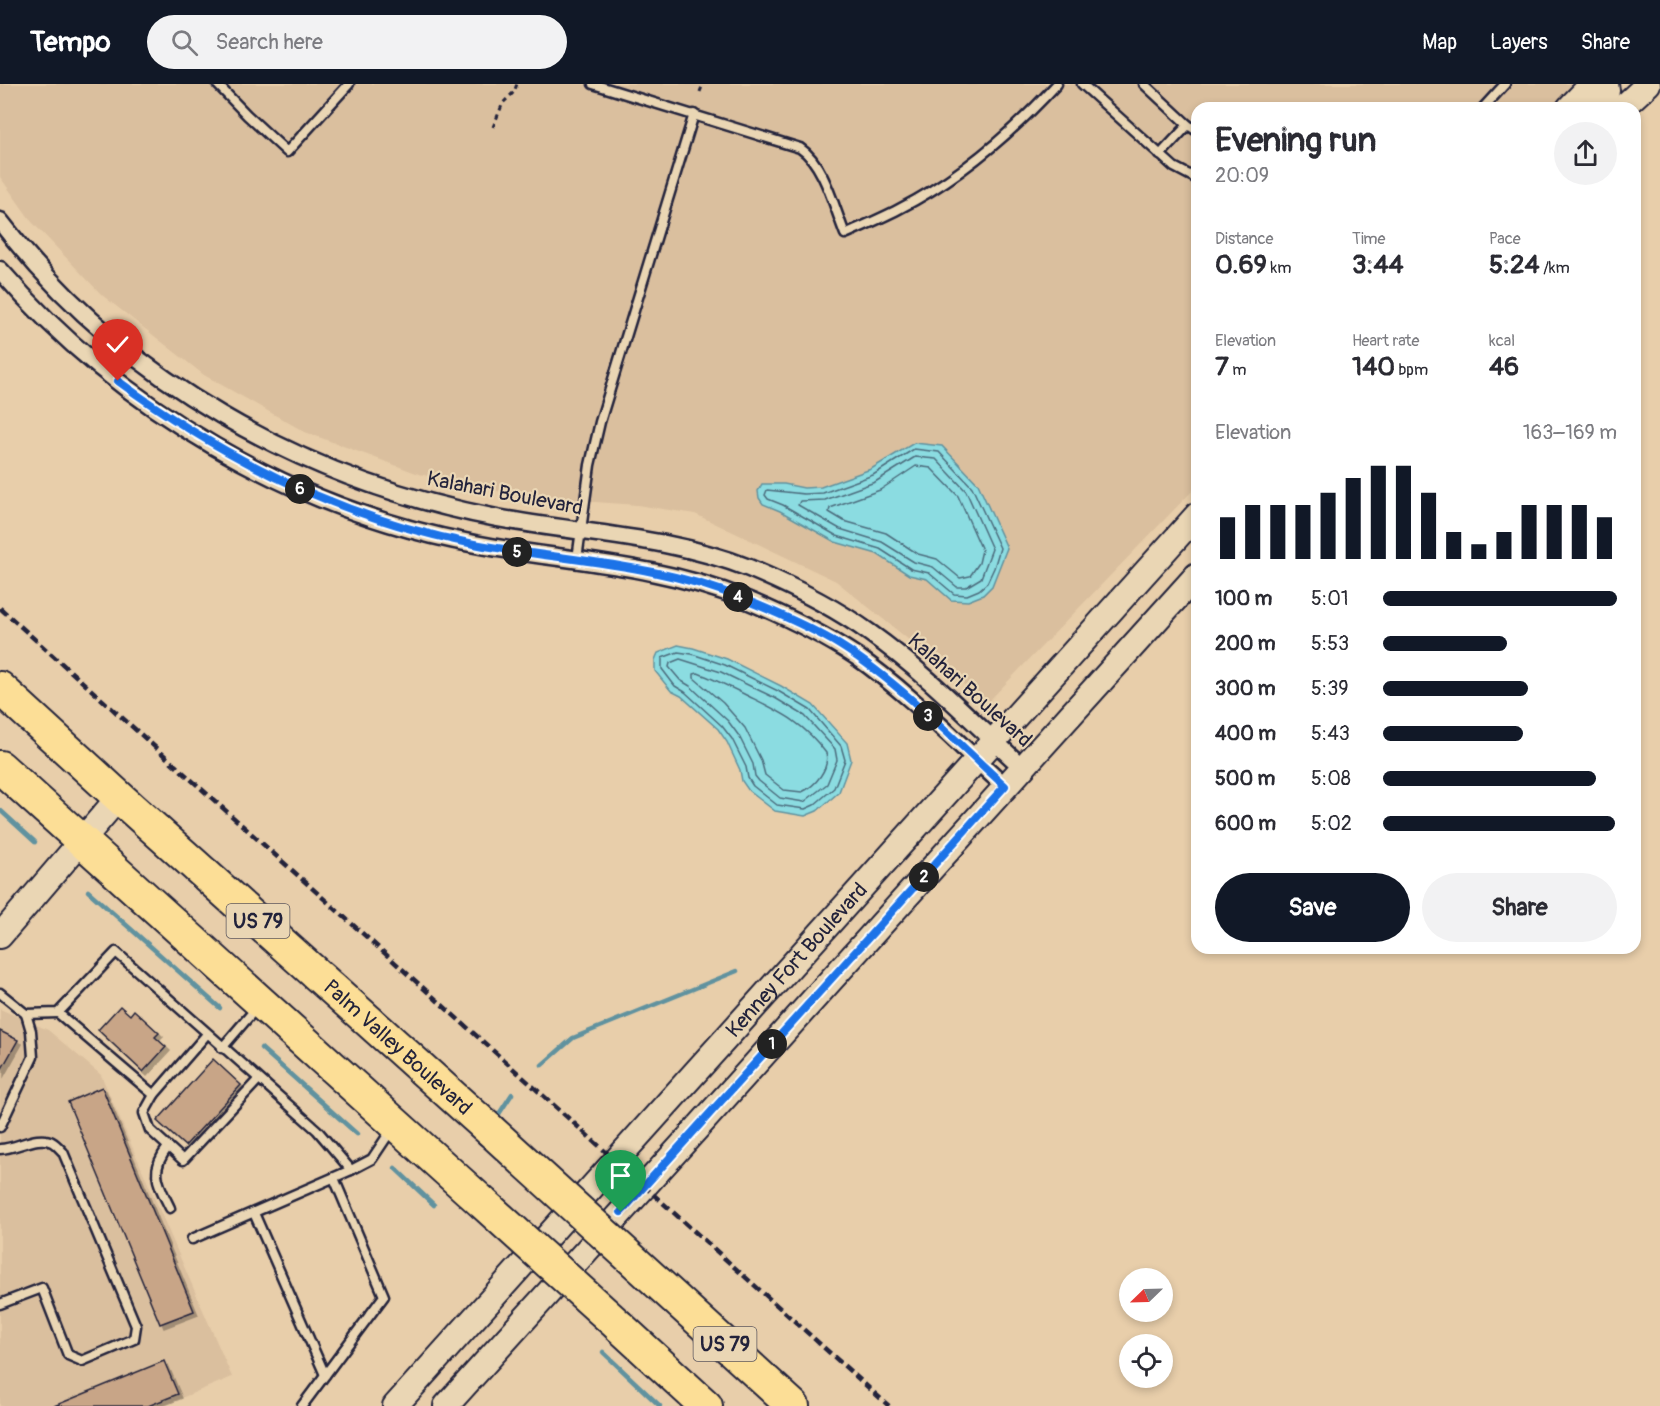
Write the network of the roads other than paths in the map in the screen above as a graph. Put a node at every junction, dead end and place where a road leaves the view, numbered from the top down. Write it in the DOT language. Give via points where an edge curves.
graph roads {
  1 [pos="217,84"];
  2 [pos="349,84"];
  3 [pos="593,84"];
  4 [pos="1057,84"];
  5 [pos="1082,84"];
  6 [pos="1144,84"];
  7 [pos="1504,84"];
  8 [pos="1592,84"];
  9 [pos="1606,84"];
  10 [pos="1648,84"];
  11 [pos="1488,102"];
  12 [pos="1575,102"];
  13 [pos="1599,102"];
  14 [pos="1628,102"];
  15 [pos="694,114"];
  16 [pos="1188,125"];
  17 [pos="1191,127"];
  18 [pos="1160,155"];
  19 [pos="1191,176"];
  20 [pos="0,221"];
  21 [pos="0,270"];
  22 [pos="1191,522"];
  23 [pos="581,530"];
  24 [pos="577,559"];
  25 [pos="1191,582"];
  26 [pos="0,688"];
  27 [pos="993,740"];
  28 [pos="976,760"];
  29 [pos="0,767"];
  30 [pos="1023,768"];
  31 [pos="1005,786"];
  32 [pos="119,797"];
  33 [pos="81,841"];
  34 [pos="0,936"];
  35 [pos="0,993"];
  36 [pos="260,1003"];
  37 [pos="58,1013"];
  38 [pos="26,1014"];
  39 [pos="207,1034"];
  40 [pos="222,1048"];
  41 [pos="258,1080"];
  42 [pos="154,1095"];
  43 [pos="395,1125"];
  44 [pos="0,1127"];
  45 [pos="168,1147"];
  46 [pos="0,1149"];
  47 [pos="351,1170"];
  48 [pos="334,1178"];
  49 [pos="170,1208"];
  50 [pos="254,1212"];
  51 [pos="192,1239"];
  52 [pos="0,1304"];
  53 [pos="325,1375"];
  54 [pos="302,1406"];
  55 [pos="395,1406"];
  56 [pos="446,1406"];
  57 [pos="706,1406"];
  58 [pos="793,1406"];
  1 -- 2 [label="lane" via="287,152"];
  3 -- 15 [label="lane"];
  4 -- 15 [label="lane" via="1011,132 973,163 898,210 845,234 819,169 806,152"];
  5 -- 18 [label="lane"];
  6 -- 16 [label="lane"];
  7 -- 11 [label="lane"];
  8 -- 12 [label="main road"];
  9 -- 13 [label="main road" via="1607,91"];
  10 -- 14 [label="main road"];
  15 -- 23 [label="lane" via="600,422"];
  16 -- 17 [label="lane"];
  16 -- 18 [label="lane"];
  18 -- 19 [label="lane"];
  20 -- 23 [label="street, Kalahari Boulevard" via="64,295 102,328 171,384 244,428 323,467 392,492 498,518"];
  21 -- 24 [label="street" via="61,332 118,381 184,428 260,471 338,505 408,527 471,544"];
  22 -- 27 [label="main road, Kenney Fort Boulevard"];
  23 -- 24 [label="lane"];
  23 -- 27 [label="street, Kalahari Boulevard" via="700,552 813,597 898,654"];
  24 -- 28 [label="street" via="710,587 833,641 883,677"];
  25 -- 30 [label="main road, Kenney Fort Boulevard"];
  26 -- 32 [label="highway, Palm Valley Boulevard / US 79"];
  27 -- 28 [label="main road, Kenney Fort Boulevard"];
  27 -- 30 [label="street, Kalahari Boulevard"];
  28 -- 31 [label="street"];
  28 -- 55 [label="main road, Kenney Fort Boulevard"];
  29 -- 33 [label="highway, US 79"];
  30 -- 31 [label="main road, Kenney Fort Boulevard"];
  31 -- 56 [label="main road, Kenney Fort Boulevard"];
  32 -- 33 [label="main road"];
  32 -- 58 [label="highway, Palm Valley Boulevard / US 79, bridge"];
  33 -- 34 [label="main road"];
  33 -- 36 [label="highway, US 79"];
  35 -- 38 [label="lane"];
  36 -- 40 [label="lane"];
  36 -- 43 [label="highway, US 79"];
  37 -- 38 [label="lane"];
  37 -- 39 [label="lane" via="116,952"];
  37 -- 42 [label="lane"];
  38 -- 44 [label="lane" via="33,1057"];
  39 -- 40 [label="lane"];
  39 -- 42 [label="lane"];
  40 -- 41 [label="lane"];
  41 -- 45 [label="lane" via="183,1160"];
  41 -- 47 [label="lane" via="316,1130"];
  42 -- 45 [label="lane" via="144,1113 150,1130"];
  43 -- 47 [label="lane" via="372,1159"];
  43 -- 57 [label="highway, US 79, bridge"];
  45 -- 49 [label="lane" via="159,1158 156,1175"];
  46 -- 52 [label="lane" via="37,1140 52,1141 63,1152 136,1326 134,1339 82,1361 68,1355 42,1288"];
  47 -- 48 [label="lane"];
  48 -- 50 [label="lane"];
  48 -- 53 [label="lane" via="384,1296"];
  50 -- 51 [label="lane"];
  50 -- 53 [label="lane"];
  53 -- 54 [label="lane"];
}
